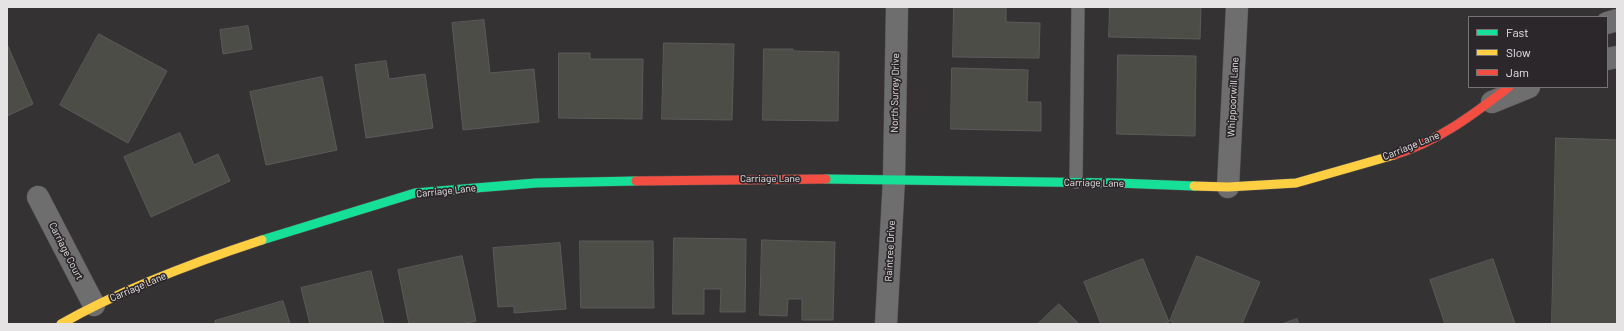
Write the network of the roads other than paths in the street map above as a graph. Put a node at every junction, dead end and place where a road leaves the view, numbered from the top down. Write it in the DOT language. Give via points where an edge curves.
graph roads {
  1 [pos="897,7"];
  2 [pos="1078,7"];
  3 [pos="1236,7"];
  4 [pos="1508,88"];
  5 [pos="1527,88"];
  6 [pos="1486,105"];
  7 [pos="894,179"];
  8 [pos="1076,182"];
  9 [pos="1228,187"];
  10 [pos="38,197"];
  11 [pos="94,305"];
  12 [pos="61,324"];
  13 [pos="886,324"];
  1 -- 7 [label="street, North Surrey Drive"];
  2 -- 8 [label="lane"];
  3 -- 9 [label="street, Whippoorwill Lane"];
  4 -- 6 [label="street, Carriage Lane"];
  5 -- 6 [label="street, Carriage Lane"];
  6 -- 9 [label="street, Carriage Lane" via="1435,139 1397,154 1296,184"];
  7 -- 8 [label="street, Carriage Lane"];
  7 -- 11 [label="street, Carriage Lane" via="756,178 536,183 415,193 215,255"];
  7 -- 13 [label="street, Raintree Drive"];
  8 -- 9 [label="street, Carriage Lane"];
  10 -- 11 [label="street, Carriage Court"];
  11 -- 12 [label="street, Carriage Lane"];
}
